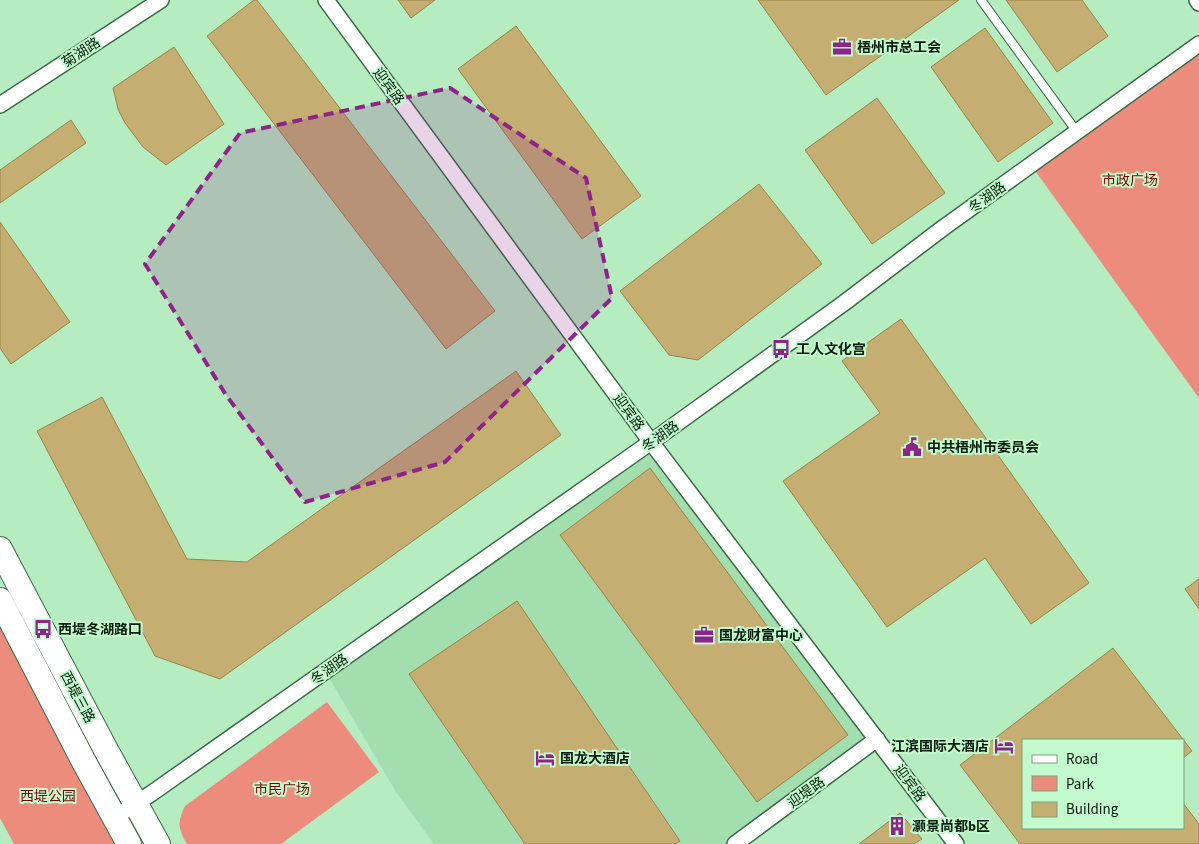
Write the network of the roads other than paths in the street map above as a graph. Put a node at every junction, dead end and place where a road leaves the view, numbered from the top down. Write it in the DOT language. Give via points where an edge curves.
graph roads {
  1 [pos="161,0"];
  2 [pos="326,0"];
  3 [pos="981,0"];
  4 [pos="1199,44"];
  5 [pos="0,105"];
  6 [pos="1077,132"];
  7 [pos="651,442"];
  8 [pos="0,548"];
  9 [pos="0,600"];
  10 [pos="877,739"];
  11 [pos="136,805"];
  12 [pos="114,818"];
  13 [pos="129,844"];
  14 [pos="158,844"];
  15 [pos="735,844"];
  16 [pos="956,844"];
  1 -- 5 [label="street, 菊湖路"];
  2 -- 7 [label="street, 迎宾路"];
  3 -- 6 [label="lane"];
  4 -- 6 [label="street, 冬湖路"];
  6 -- 7 [label="street, 冬湖路"];
  7 -- 10 [label="street, 迎宾路"];
  7 -- 11 [label="street, 冬湖路"];
  8 -- 11 [label="main road, 西堤三路"];
  9 -- 12 [label="main road, 西堤三路"];
  10 -- 15 [label="street, 迎堤路"];
  10 -- 16 [label="street, 迎宾路"];
  11 -- 12 [label="street, 冬湖路"];
  11 -- 14 [label="main road, 西堤三路"];
  12 -- 13 [label="main road, 西堤三路"];
}
